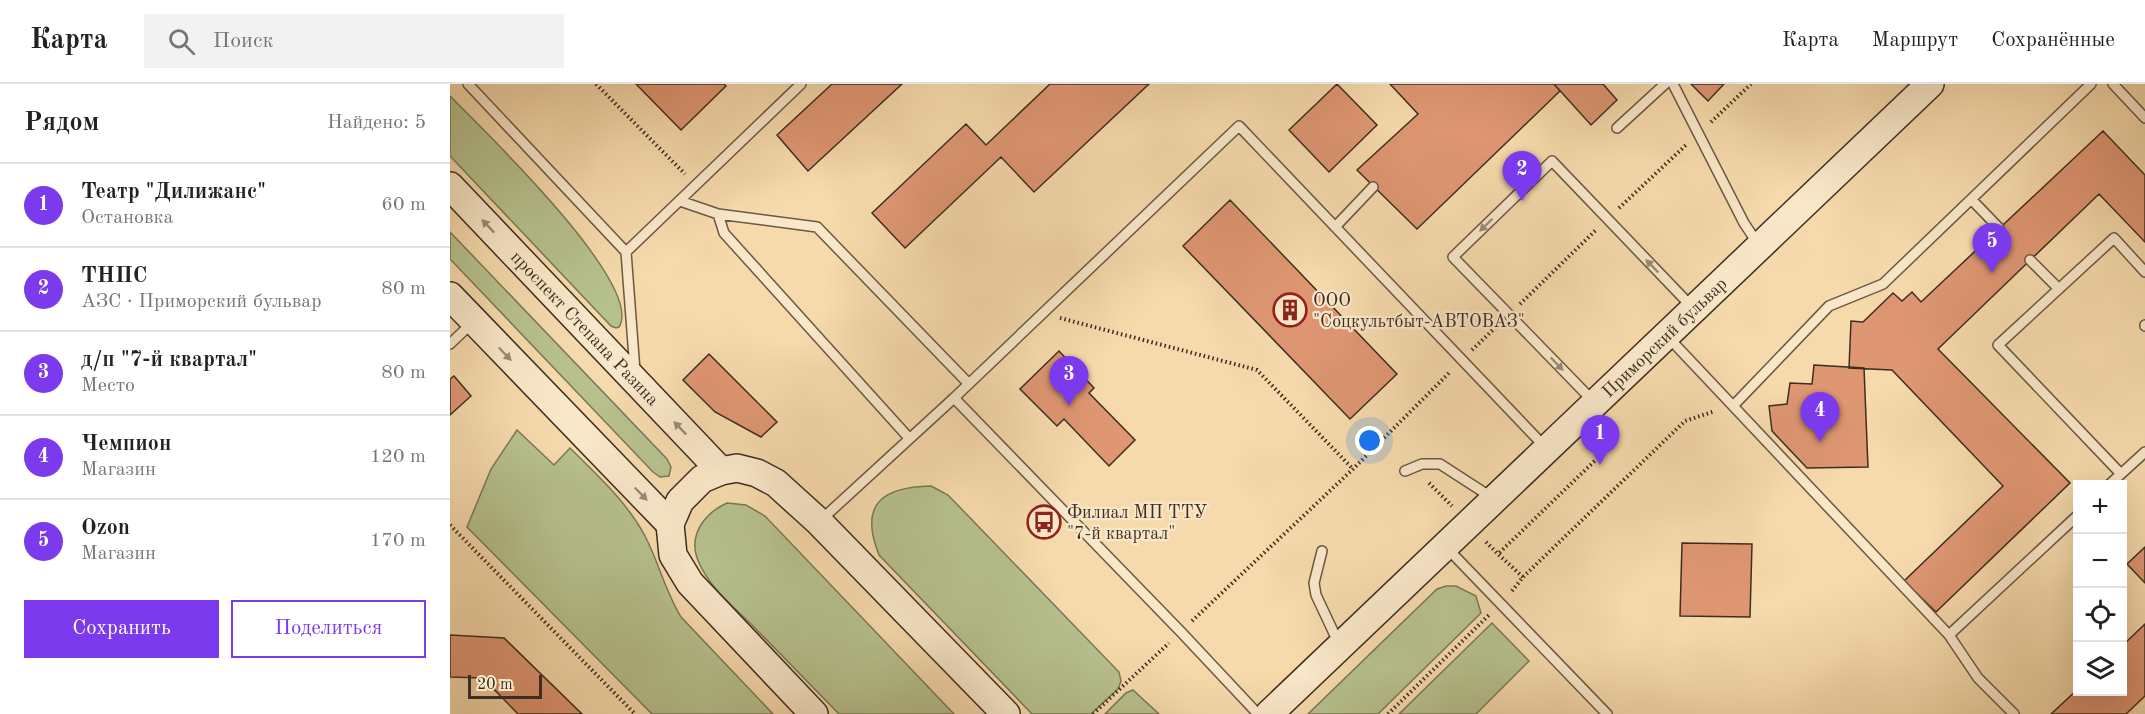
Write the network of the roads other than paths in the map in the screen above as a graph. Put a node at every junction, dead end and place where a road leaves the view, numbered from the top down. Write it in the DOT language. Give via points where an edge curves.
graph roads {
  1 [pos="468,84"];
  2 [pos="801,84"];
  3 [pos="1665,84"];
  4 [pos="1673,84"];
  5 [pos="1930,84"];
  6 [pos="2091,84"];
  7 [pos="2113,84"];
  8 [pos="2145,118"];
  9 [pos="1617,128"];
  10 [pos="450,186"];
  11 [pos="1373,187"];
  12 [pos="1972,200"];
  13 [pos="680,201"];
  14 [pos="718,214"];
  15 [pos="1335,227"];
  16 [pos="1999,228"];
  17 [pos="1759,246"];
  18 [pos="626,252"];
  19 [pos="2030,260"];
  20 [pos="2145,272"];
  21 [pos="2059,289"];
  22 [pos="450,296"];
  23 [pos="1693,308"];
  24 [pos="474,321"];
  25 [pos="1666,335"];
  26 [pos="450,344"];
  27 [pos="636,382"];
  28 [pos="969,384"];
  29 [pos="954,398"];
  30 [pos="1594,403"];
  31 [pos="1733,406"];
  32 [pos="909,438"];
  33 [pos="1546,448"];
  34 [pos="2145,452"];
  35 [pos="721,471"];
  36 [pos="1405,471"];
  37 [pos="2121,474"];
  38 [pos="2114,480"];
  39 [pos="1494,498"];
  40 [pos="2073,520"];
  41 [pos="819,522"];
  42 [pos="669,524"];
  43 [pos="1445,546"];
  44 [pos="1322,550"];
  45 [pos="1949,635"];
  46 [pos="1340,646"];
  47 [pos="814,714"];
  48 [pos="1006,714"];
  49 [pos="1258,714"];
  50 [pos="1269,714"];
  51 [pos="1607,714"];
  52 [pos="2014,714"];
  1 -- 18 [label="lane"];
  2 -- 13 [label="lane"];
  3 -- 9 [label="lane"];
  4 -- 17 [label="lane"];
  5 -- 17 [label="main road, Приморский бульвар"];
  6 -- 12 [label="lane"];
  7 -- 8 [label="lane"];
  27 -- 10 [label="main road, проспект Степана Разина, one-way"];
  11 -- 15 [label="lane"];
  12 -- 16 [label="lane"];
  12 -- 31 [label="lane" via="1883,284 1830,306"];
  13 -- 14 [label="lane"];
  13 -- 18 [label="lane"];
  14 -- 28 [label="lane" via="817,227"];
  14 -- 32 [label="lane" via="724,233"];
  15 -- 28 [label="lane" via="1239,126"];
  15 -- 33 [label="lane"];
  17 -- 23 [label="main road, Приморский бульвар"];
  18 -- 27 [label="lane"];
  19 -- 21 [label="lane"];
  20 -- 21 [label="lane" via="2114,238"];
  21 -- 37 [label="lane" via="1998,345"];
  22 -- 24 [label="main road"];
  23 -- 25 [label="main road, Приморский бульвар"];
  23 -- 30 [label="lane, one-way" via="1552,161 1535,177 1453,257"];
  24 -- 26 [label="lane"];
  24 -- 42 [label="main road, one-way"];
  25 -- 30 [label="main road, Приморский бульвар"];
  25 -- 31 [label="lane"];
  35 -- 27 [label="main road, проспект Степана Разина, one-way"];
  28 -- 29 [label="lane"];
  29 -- 32 [label="lane"];
  29 -- 49 [label="lane"];
  30 -- 33 [label="main road, Приморский бульвар"];
  31 -- 45 [label="lane"];
  32 -- 41 [label="lane"];
  33 -- 39 [label="main road, Приморский бульвар"];
  34 -- 37 [label="lane"];
  35 -- 41 [label="main road" via="737,468 757,473 776,483"];
  35 -- 42 [label="main road" via="702,479 680,501"];
  36 -- 39 [label="lane" via="1422,464 1440,464"];
  37 -- 38 [label="lane"];
  39 -- 43 [label="main road, Приморский бульвар"];
  40 -- 45 [label="lane"];
  41 -- 48 [label="main road"];
  42 -- 47 [label="main road" via="673,555 690,584"];
  43 -- 46 [label="main road, Приморский бульвар"];
  43 -- 51 [label="lane"];
  44 -- 46 [label="lane" via="1314,583 1316,595"];
  45 -- 52 [label="lane" via="1978,678"];
  46 -- 50 [label="main road, Приморский бульвар"];
}
